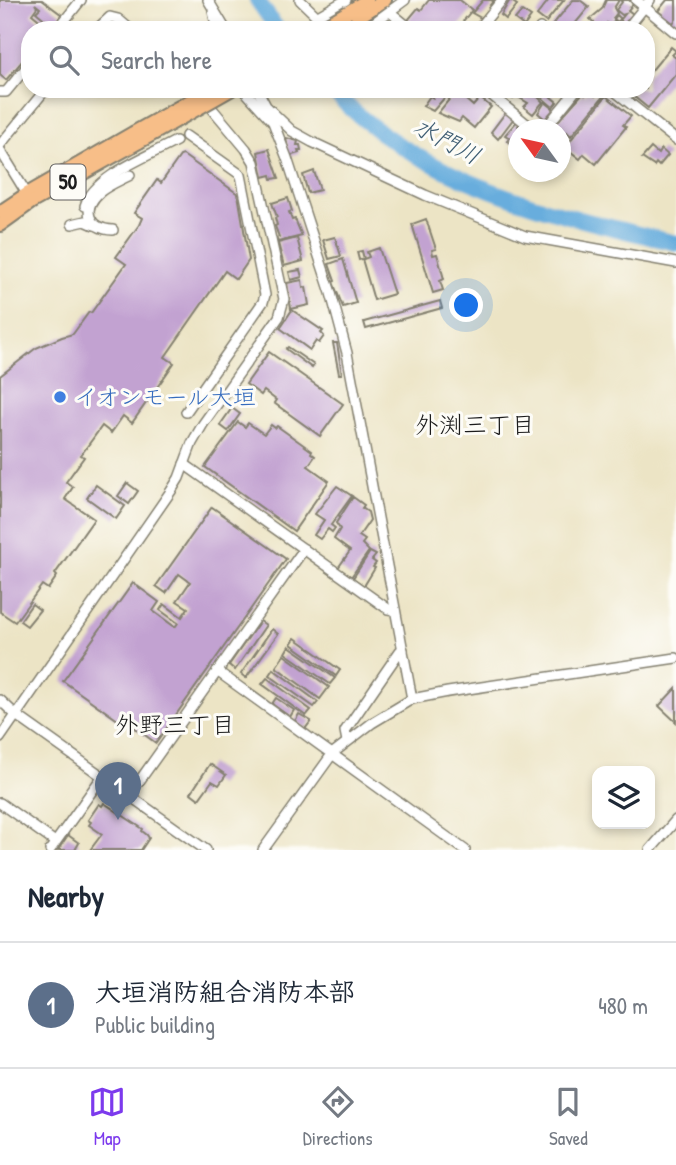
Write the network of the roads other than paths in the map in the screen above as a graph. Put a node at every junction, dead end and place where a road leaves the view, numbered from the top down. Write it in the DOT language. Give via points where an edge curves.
graph roads {
  1 [pos="81,0"];
  2 [pos="300,0"];
  3 [pos="367,0"];
  4 [pos="405,0"];
  5 [pos="502,0"];
  6 [pos="636,0"];
  7 [pos="210,4"];
  8 [pos="647,4"];
  9 [pos="387,6"];
  10 [pos="318,16"];
  11 [pos="353,16"];
  12 [pos="64,21"];
  13 [pos="103,21"];
  14 [pos="120,21"];
  15 [pos="215,21"];
  16 [pos="220,21"];
  17 [pos="323,21"];
  18 [pos="403,21"];
  19 [pos="485,21"];
  20 [pos="633,21"];
  21 [pos="676,33"];
  22 [pos="21,74"];
  23 [pos="0,92"];
  24 [pos="39,98"];
  25 [pos="197,98"];
  26 [pos="204,98"];
  27 [pos="214,98"];
  28 [pos="252,98"];
  29 [pos="262,98"];
  30 [pos="496,98"];
  31 [pos="570,98"];
  32 [pos="623,98"];
  33 [pos="521,119"];
  34 [pos="553,119"];
  35 [pos="275,120"];
  36 [pos="186,136"];
  37 [pos="136,137"];
  38 [pos="676,140"];
  39 [pos="176,142"];
  40 [pos="0,147"];
  41 [pos="130,175"];
  42 [pos="27,194"];
  43 [pos="85,205"];
  44 [pos="0,212"];
  45 [pos="72,224"];
  46 [pos="0,225"];
  47 [pos="96,226"];
  48 [pos="113,230"];
  49 [pos="676,263"];
  50 [pos="186,412"];
  51 [pos="184,464"];
  52 [pos="304,549"];
  53 [pos="395,610"];
  54 [pos="403,650"];
  55 [pos="676,658"];
  56 [pos="217,671"];
  57 [pos="412,699"];
  58 [pos="0,700"];
  59 [pos="0,707"];
  60 [pos="16,715"];
  61 [pos="0,738"];
  62 [pos="346,741"];
  63 [pos="333,753"];
  64 [pos="103,777"];
  65 [pos="128,797"];
  66 [pos="0,803"];
  67 [pos="676,820"];
  68 [pos="53,846"];
  69 [pos="206,850"];
  70 [pos="262,850"];
  71 [pos="465,850"];
  72 [pos="650,850"];
  1 -- 12 [label="street"];
  2 -- 10 [label="street"];
  3 -- 11 [label="main road"];
  4 -- 9 [label="street"];
  5 -- 19 [label="street"];
  6 -- 8 [label="street"];
  7 -- 15 [label="street"];
  7 -- 16 [label="street"];
  8 -- 20 [label="street"];
  8 -- 21 [label="street"];
  9 -- 11 [label="main road"];
  9 -- 18 [label="street"];
  10 -- 11 [label="street"];
  10 -- 17 [label="street"];
  13 -- 14 [label="street" via="110,17"];
  22 -- 23 [label="street" via="6,92"];
  24 -- 40 [label="street"];
  25 -- 37 [label="main road, 50, bridge"];
  26 -- 51 [label="street" via="254,162 284,299 279,317 203,424"];
  27 -- 37 [label="main road, 50, bridge"];
  28 -- 35 [label="street"];
  29 -- 35 [label="street"];
  30 -- 33 [label="street"];
  31 -- 34 [label="street"];
  32 -- 38 [label="street"];
  35 -- 49 [label="street" via="425,195 525,236"];
  35 -- 53 [label="street" via="347,353"];
  36 -- 50 [label="street" via="241,175 265,295"];
  37 -- 42 [label="main road, 50"];
  37 -- 46 [label="main road, 50"];
  39 -- 43 [label="street" via="98,183"];
  40 -- 42 [label="street"];
  41 -- 47 [label="street" via="93,200 90,218"];
  42 -- 44 [label="main road, 50"];
  45 -- 47 [label="street" via="85,221"];
  47 -- 48 [label="street"];
  51 -- 52 [label="street"];
  51 -- 60 [label="street" via="164,502"];
  52 -- 53 [label="street"];
  52 -- 56 [label="street"];
  53 -- 54 [label="street"];
  54 -- 57 [label="street"];
  54 -- 62 [label="street" via="345,731"];
  55 -- 57 [label="street"];
  56 -- 63 [label="street"];
  56 -- 65 [label="street"];
  57 -- 62 [label="street"];
  58 -- 60 [label="street"];
  59 -- 60 [label="street"];
  60 -- 61 [label="street"];
  60 -- 64 [label="street"];
  62 -- 63 [label="street"];
  63 -- 70 [label="street"];
  63 -- 71 [label="street"];
  64 -- 65 [label="street"];
  64 -- 68 [label="street"];
  65 -- 69 [label="street"];
  66 -- 68 [label="street"];
  67 -- 72 [label="street"];
}
